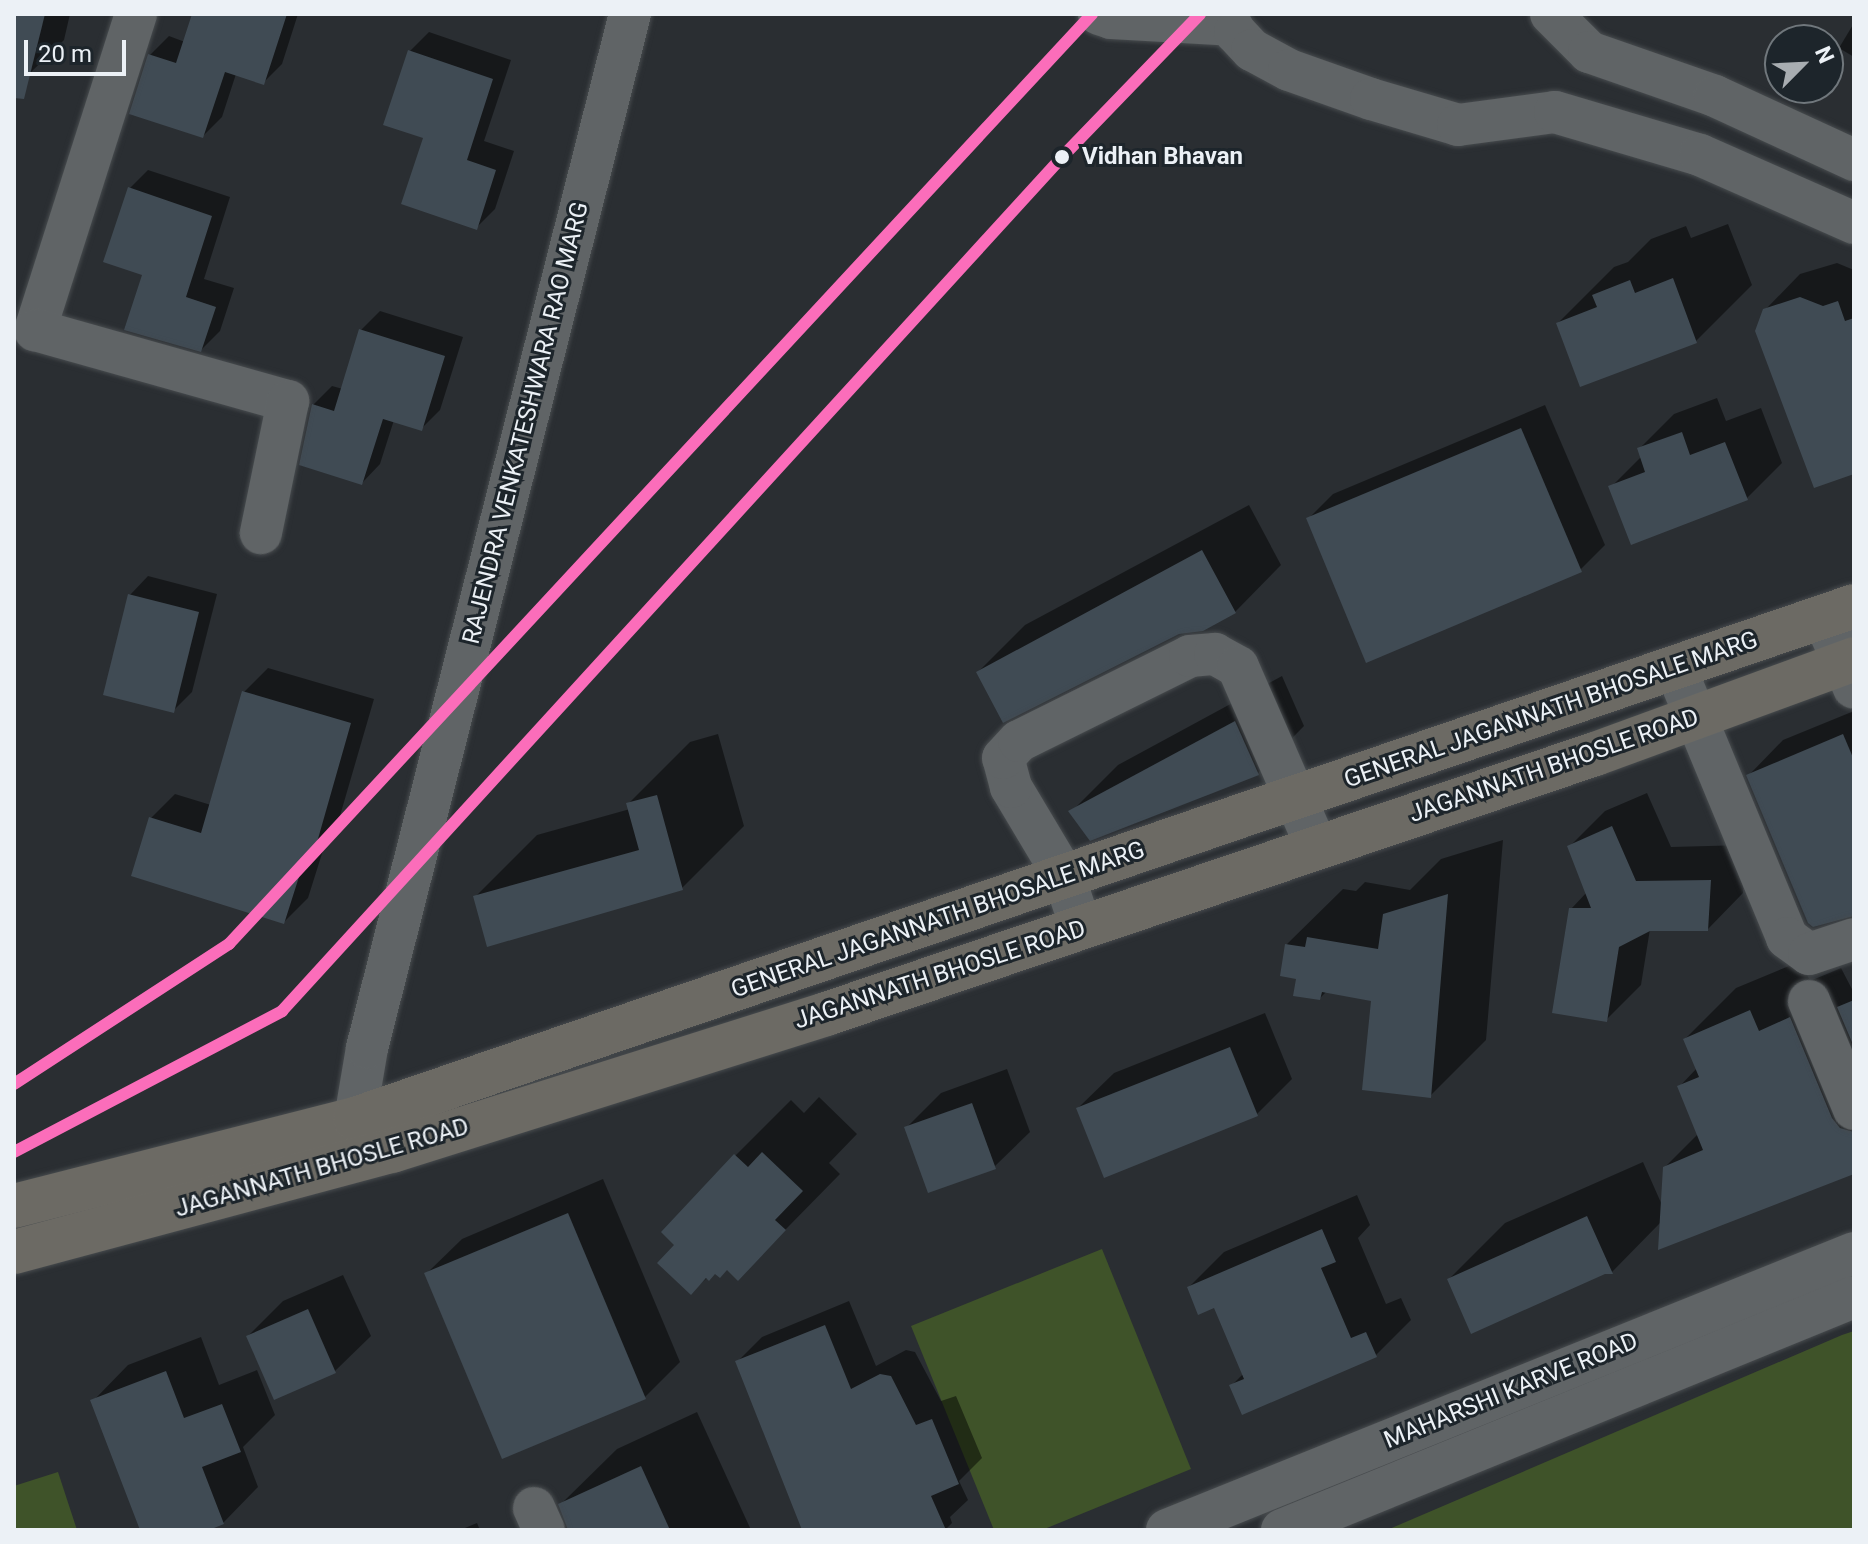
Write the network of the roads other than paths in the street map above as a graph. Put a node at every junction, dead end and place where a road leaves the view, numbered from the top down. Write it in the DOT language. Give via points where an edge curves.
graph roads {
  1 [pos="136,14"];
  2 [pos="630,14"];
  3 [pos="1099,14"];
  4 [pos="1551,14"];
  5 [pos="1228,20"];
  6 [pos="1589,52"];
  7 [pos="1555,112"];
  8 [pos="1854,160"];
  9 [pos="1854,223"];
  10 [pos="261,533"];
  11 [pos="1838,611"];
  12 [pos="1675,667"];
  13 [pos="1851,670"];
  14 [pos="1696,717"];
  15 [pos="1297,797"];
  16 [pos="1317,848"];
  17 [pos="1064,876"];
  18 [pos="1081,928"];
  19 [pos="1854,939"];
  20 [pos="1809,1001"];
  21 [pos="1854,1109"];
  22 [pos="357,1140"];
  23 [pos="14,1206"];
  24 [pos="14,1252"];
  25 [pos="1854,1253"];
  26 [pos="1854,1297"];
  27 [pos="1167,1530"];
  28 [pos="1282,1530"];
  1 -- 10 [label="street" via="35,330 288,401"];
  2 -- 22 [label="street, RAJENDRA VENKATESHWARA RAO MARG" via="371,1032"];
  3 -- 5 [label="street"];
  4 -- 6 [label="street"];
  5 -- 7 [label="street" via="1252,50 1289,70 1431,118 1458,125"];
  6 -- 7 [label="street"];
  6 -- 8 [label="street" via="1715,96"];
  7 -- 9 [label="street" via="1700,155"];
  11 -- 12 [label="main road, GENERAL JAGANNATH BHOSALE MARG"];
  11 -- 13 [label="street"];
  12 -- 14 [label="street"];
  12 -- 15 [label="main road, GENERAL JAGANNATH BHOSALE MARG"];
  13 -- 14 [label="main road, JAGANNATH BHOSLE ROAD"];
  14 -- 16 [label="main road, JAGANNATH BHOSLE ROAD"];
  14 -- 19 [label="street" via="1787,938 1809,954"];
  15 -- 16 [label="street"];
  15 -- 17 [label="main road, GENERAL JAGANNATH BHOSALE MARG"];
  15 -- 17 [label="street" via="1238,667 1215,654 1190,656 1019,741 1003,758 1011,787"];
  16 -- 18 [label="main road, JAGANNATH BHOSLE ROAD"];
  17 -- 18 [label="street"];
  17 -- 22 [label="main road, GENERAL JAGANNATH BHOSALE MARG"];
  18 -- 22 [label="main road, JAGANNATH BHOSLE ROAD" via="826,1014"];
  20 -- 21 [label="street"];
  22 -- 23 [label="main road, GENERAL JAGANNATH BHOSALE MARG"];
  22 -- 24 [label="main road, JAGANNATH BHOSLE ROAD"];
  25 -- 27 [label="street, MAHARSHI KARVE ROAD"];
  26 -- 28 [label="street, MAHARSHI KARVE ROAD"];
}
